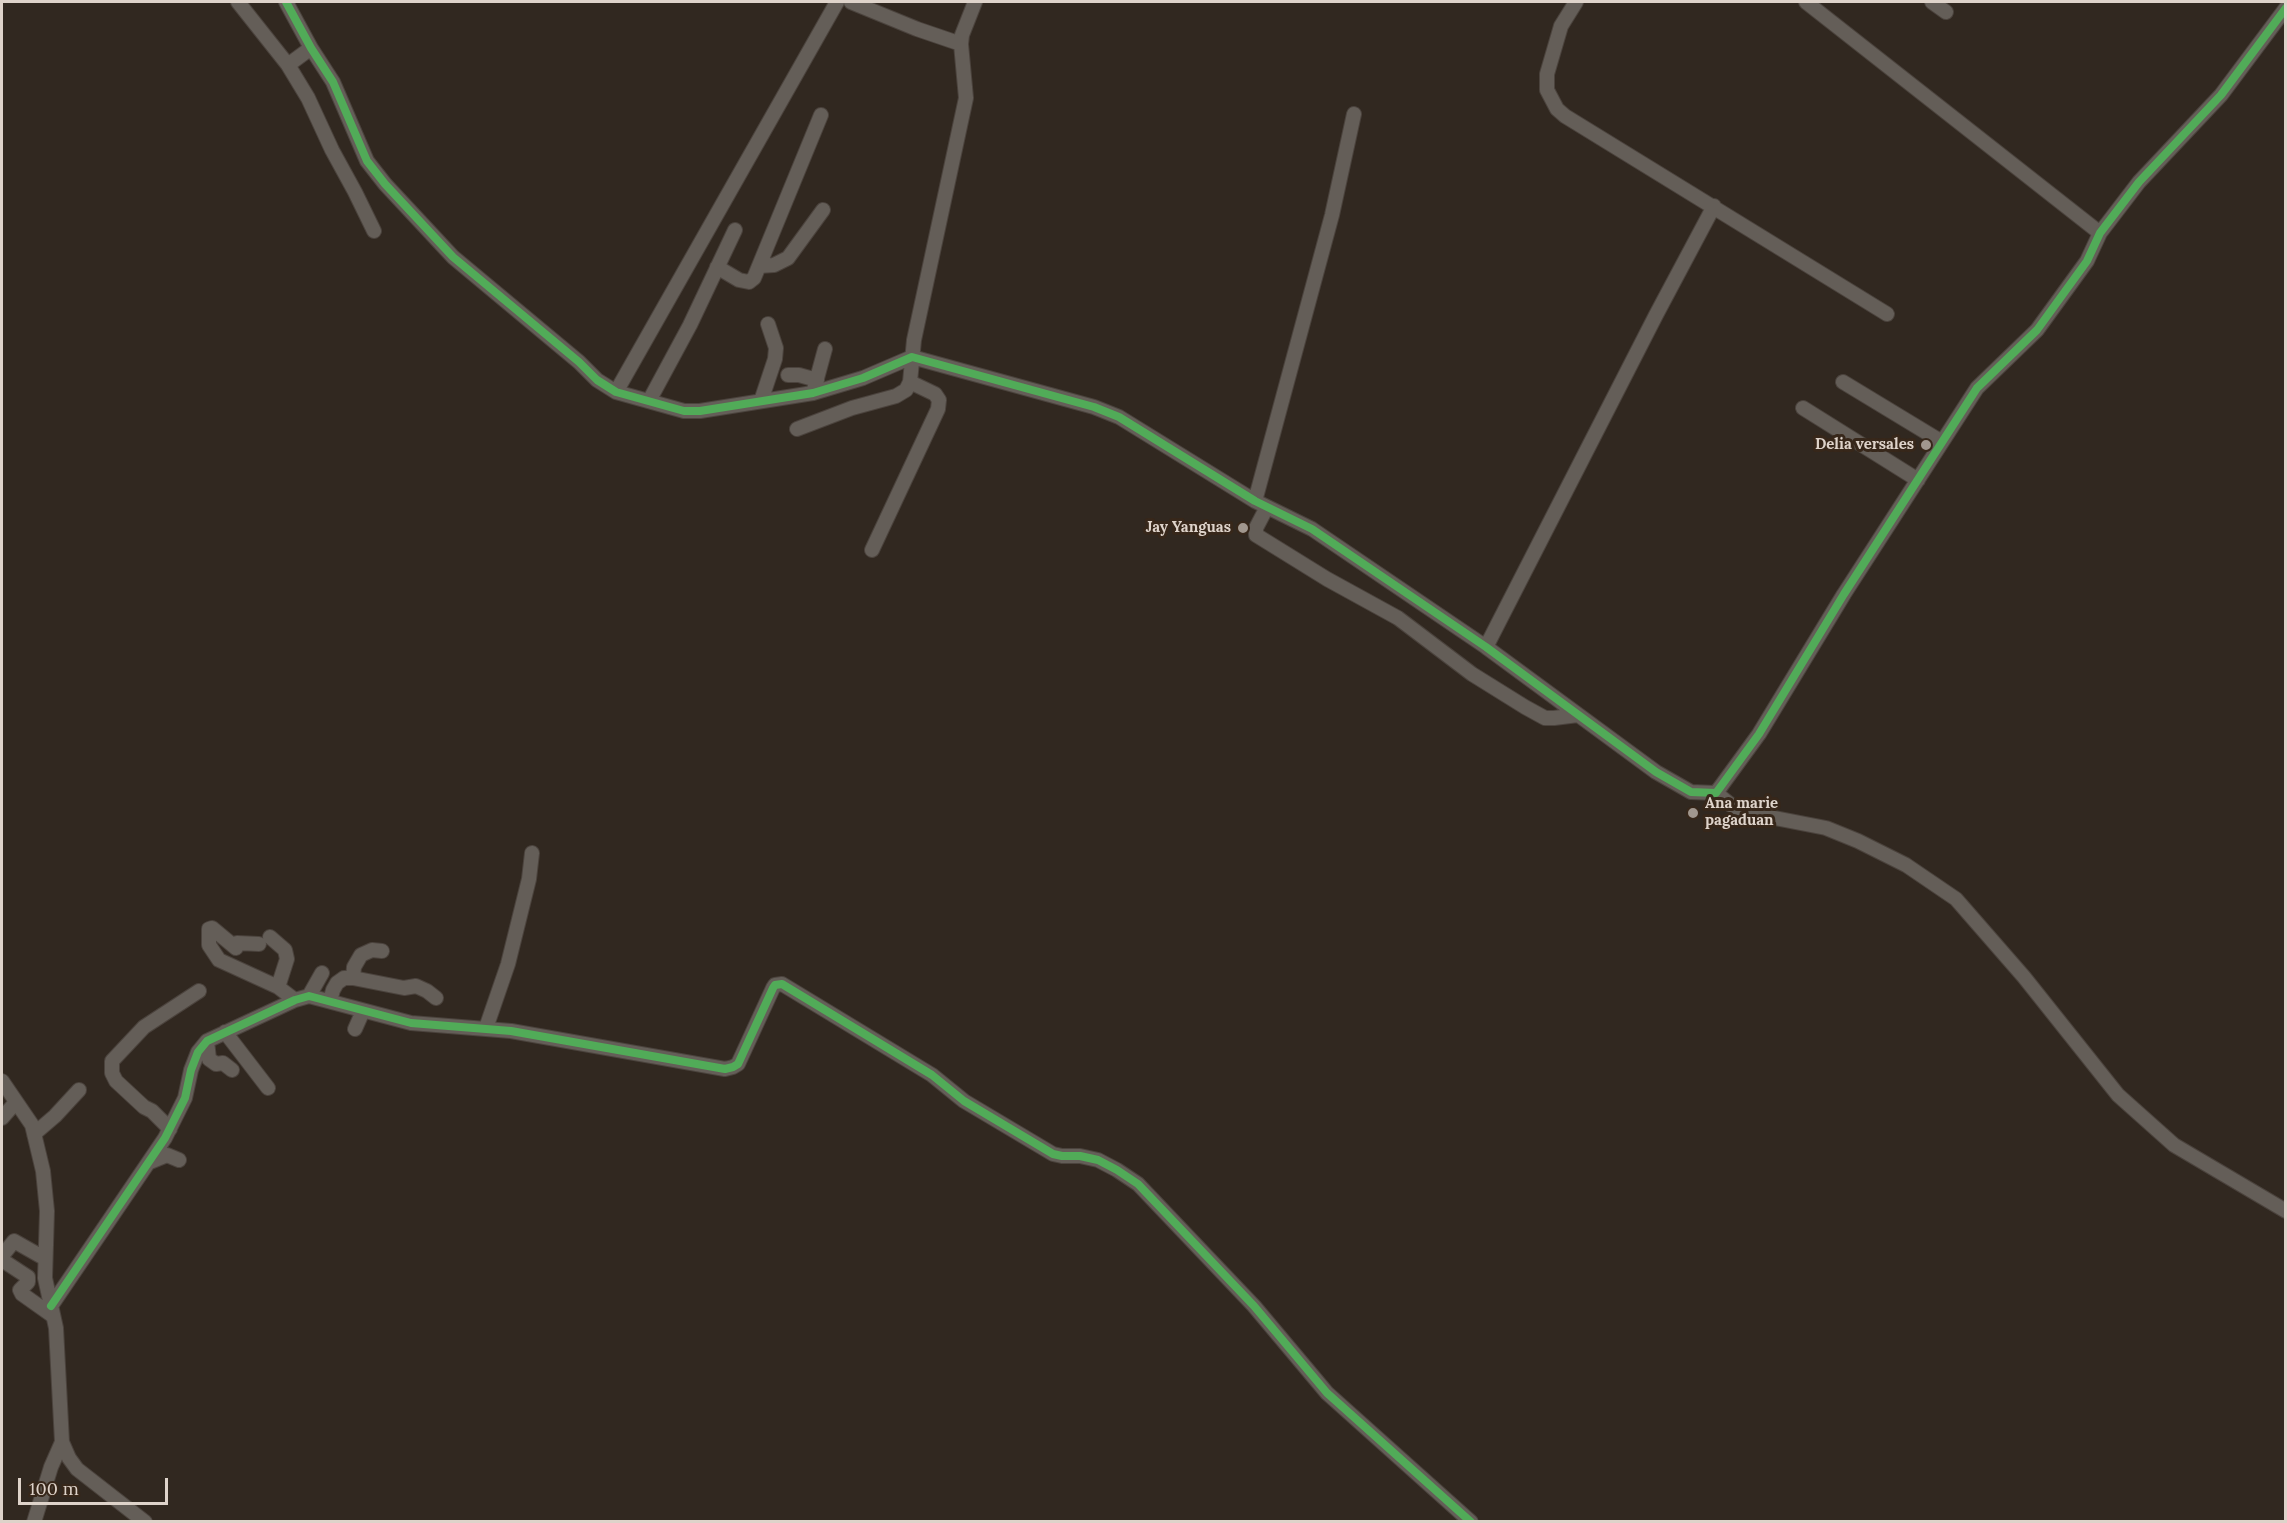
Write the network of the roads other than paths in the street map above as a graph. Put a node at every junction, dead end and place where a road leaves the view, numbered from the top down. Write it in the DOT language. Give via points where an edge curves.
graph roads {
  1 [pos="238,2"];
  2 [pos="286,2"];
  3 [pos="837,2"];
  4 [pos="851,2"];
  5 [pos="975,2"];
  6 [pos="1576,2"];
  7 [pos="1806,2"];
  8 [pos="1932,2"];
  9 [pos="2286,8"];
  10 [pos="1946,12"];
  11 [pos="961,44"];
  12 [pos="309,49"];
  13 [pos="290,64"];
  14 [pos="1354,114"];
  15 [pos="821,115"];
  16 [pos="1714,206"];
  17 [pos="823,210"];
  18 [pos="735,230"];
  19 [pos="374,231"];
  20 [pos="2100,233"];
  21 [pos="759,266"];
  22 [pos="717,267"];
  23 [pos="1887,314"];
  24 [pos="768,324"];
  25 [pos="825,349"];
  26 [pos="912,357"];
  27 [pos="789,375"];
  28 [pos="910,382"];
  29 [pos="1843,382"];
  30 [pos="815,386"];
  31 [pos="616,392"];
  32 [pos="649,401"];
  33 [pos="761,401"];
  34 [pos="1803,408"];
  35 [pos="797,429"];
  36 [pos="1942,442"];
  37 [pos="1918,480"];
  38 [pos="1261,504"];
  39 [pos="872,550"];
  40 [pos="1486,647"];
  41 [pos="1578,714"];
  42 [pos="1716,793"];
  43 [pos="532,853"];
  44 [pos="237,942"];
  45 [pos="382,951"];
  46 [pos="231,965"];
  47 [pos="322,973"];
  48 [pos="353,978"];
  49 [pos="278,987"];
  50 [pos="199,991"];
  51 [pos="309,996"];
  52 [pos="436,998"];
  53 [pos="295,1000"];
  54 [pos="330,1001"];
  55 [pos="363,1011"];
  56 [pos="486,1028"];
  57 [pos="355,1029"];
  58 [pos="225,1032"];
  59 [pos="207,1041"];
  60 [pos="232,1070"];
  61 [pos="2,1081"];
  62 [pos="268,1088"];
  63 [pos="80,1090"];
  64 [pos="16,1101"];
  65 [pos="2,1118"];
  66 [pos="170,1130"];
  67 [pos="34,1134"];
  68 [pos="179,1160"];
  69 [pos="150,1162"];
  70 [pos="2286,1211"];
  71 [pos="2,1258"];
  72 [pos="44,1258"];
  73 [pos="52,1311"];
  74 [pos="62,1442"];
  75 [pos="34,1521"];
  76 [pos="145,1521"];
  77 [pos="1471,1521"];
  1 -- 13 [label="street"];
  2 -- 12 [label="street"];
  3 -- 31 [label="street"];
  4 -- 11 [label="street"];
  5 -- 11 [label="street"];
  6 -- 16 [label="street" via="1561,26 1551,58 1547,74 1551,101 1565,116"];
  7 -- 20 [label="street"];
  8 -- 10 [label="street"];
  9 -- 20 [label="street" via="2221,95 2139,182"];
  11 -- 26 [label="street" via="966,98"];
  12 -- 13 [label="street"];
  12 -- 31 [label="street" via="333,82 367,161 385,184 453,257"];
  13 -- 19 [label="street"];
  14 -- 38 [label="street"];
  15 -- 21 [label="street"];
  16 -- 23 [label="street"];
  16 -- 40 [label="street"];
  17 -- 21 [label="street" via="788,258 774,265"];
  18 -- 22 [label="street"];
  20 -- 36 [label="street" via="2086,261 2037,330 1977,388"];
  21 -- 22 [label="street" via="749,282"];
  22 -- 32 [label="street"];
  24 -- 33 [label="street" via="776,348 775,359"];
  25 -- 30 [label="street"];
  26 -- 28 [label="street"];
  26 -- 30 [label="street" via="863,378"];
  26 -- 38 [label="street" via="1119,417"];
  27 -- 30 [label="street" via="799,375"];
  28 -- 35 [label="street" via="896,396"];
  28 -- 39 [label="street" via="935,394 938,409"];
  29 -- 36 [label="street"];
  30 -- 33 [label="street"];
  31 -- 32 [label="street"];
  32 -- 33 [label="street" via="684,411"];
  34 -- 37 [label="street"];
  36 -- 37 [label="street"];
  37 -- 42 [label="street" via="1759,734"];
  38 -- 40 [label="street" via="1312,529"];
  38 -- 41 [label="street" via="1257,535 1398,618 1472,674 1525,707 1545,718"];
  40 -- 41 [label="street"];
  41 -- 42 [label="street" via="1656,772 1690,792"];
  42 -- 70 [label="street" via="1749,813 1826,828 1858,841 1906,865 1956,899 2118,1095 2174,1146"];
  43 -- 56 [label="street" via="508,964"];
  44 -- 46 [label="street"];
  44 -- 46 [label="street" via="209,929 207,939 213,953"];
  44 -- 49 [label="street" via="264,940 285,950 287,959"];
  45 -- 48 [label="street" via="361,955"];
  46 -- 49 [label="street"];
  47 -- 51 [label="street"];
  48 -- 52 [label="street" via="404,988 416,986"];
  48 -- 54 [label="street" via="337,983"];
  49 -- 53 [label="street"];
  50 -- 66 [label="street" via="144,1027 112,1061 116,1081"];
  51 -- 53 [label="street"];
  51 -- 54 [label="street"];
  53 -- 58 [label="street"];
  54 -- 55 [label="street"];
  55 -- 56 [label="street" via="411,1023"];
  55 -- 57 [label="street"];
  56 -- 77 [label="street" via="730,1068 742,1059 773,988 782,984 1053,1154 1098,1160 1138,1184 1247,1298 1327,1393"];
  58 -- 59 [label="street"];
  58 -- 62 [label="street"];
  59 -- 60 [label="street" via="209,1059"];
  59 -- 66 [label="street" via="198,1052 185,1098"];
  61 -- 64 [label="street"];
  63 -- 67 [label="street"];
  64 -- 65 [label="street"];
  64 -- 67 [label="street"];
  66 -- 69 [label="street"];
  67 -- 72 [label="street" via="47,1211"];
  68 -- 69 [label="street" via="167,1155"];
  69 -- 73 [label="street"];
  71 -- 72 [label="street" via="14,1241"];
  71 -- 73 [label="street" via="28,1277 20,1290 22,1294"];
  72 -- 73 [label="street"];
  73 -- 74 [label="street"];
  74 -- 75 [label="street"];
  74 -- 76 [label="street" via="77,1469"];
}
